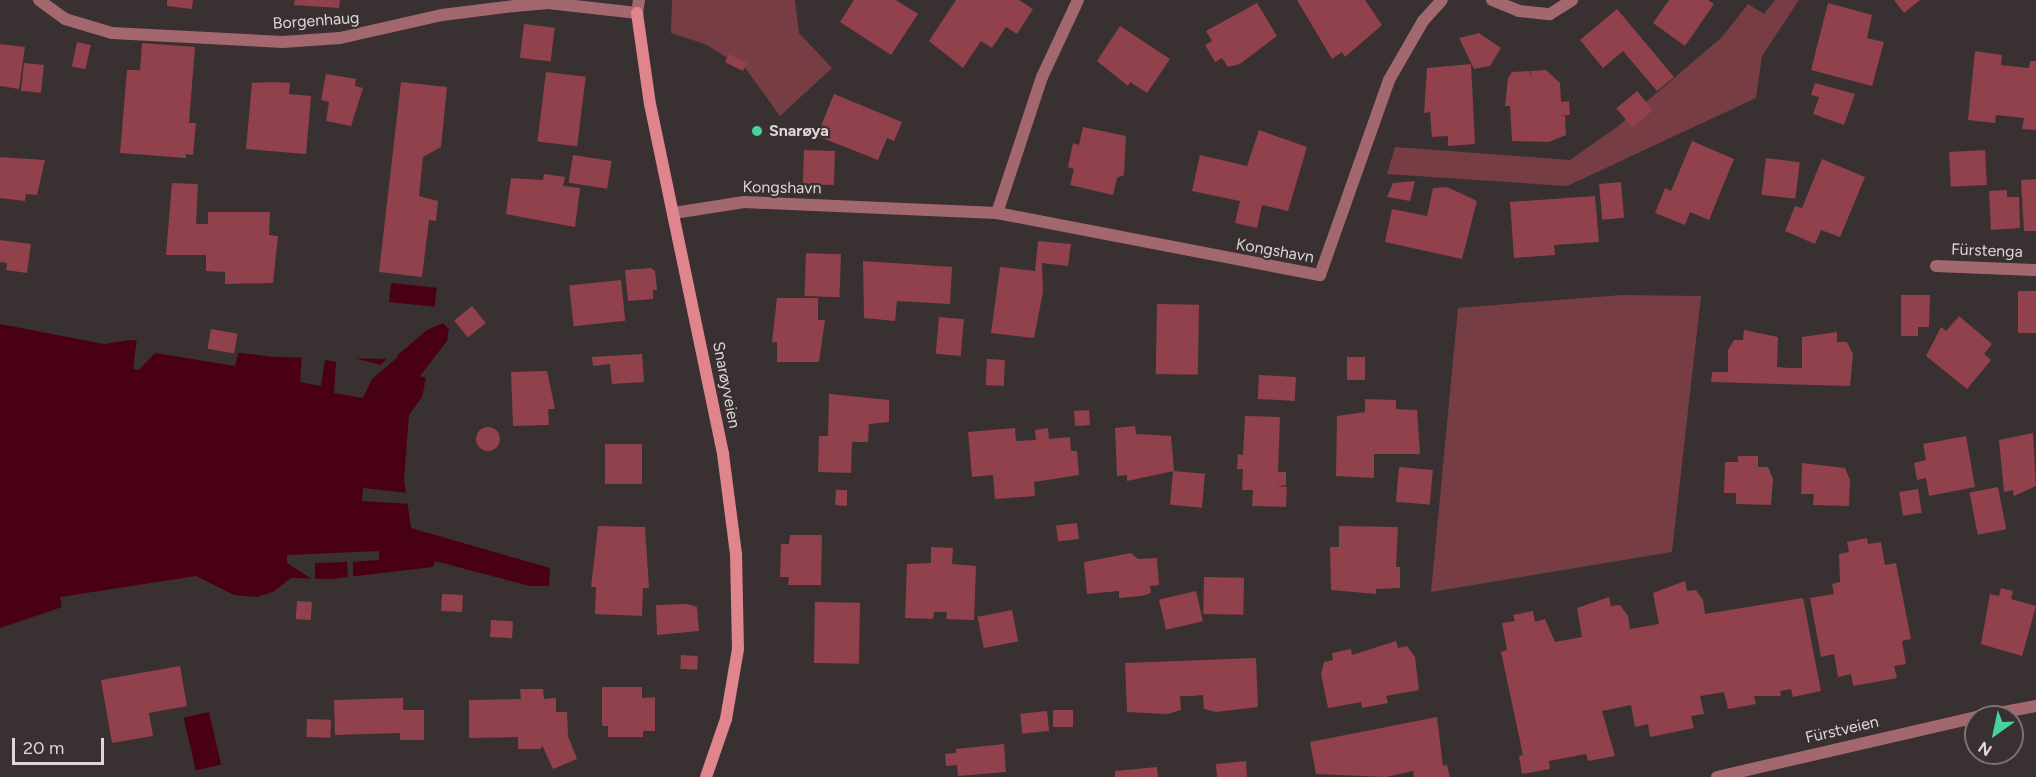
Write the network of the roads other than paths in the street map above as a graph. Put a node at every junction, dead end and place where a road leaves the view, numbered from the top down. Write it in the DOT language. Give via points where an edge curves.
graph roads {
  1 [pos="39,0"];
  2 [pos="1078,0"];
  3 [pos="1442,0"];
  4 [pos="1492,0"];
  5 [pos="1572,0"];
  6 [pos="638,6"];
  7 [pos="674,213"];
  8 [pos="997,213"];
  9 [pos="1936,266"];
  10 [pos="2036,270"];
  11 [pos="1964,720"];
  12 [pos="706,777"];
  13 [pos="1716,777"];
  1 -- 6 [label="street, Borgenhaug" via="65,19 112,33 283,42 340,38 442,15 514,6"];
  2 -- 8 [label="street" via="1042,77"];
  3 -- 8 [label="street, Kongshavn" via="1423,21 1389,80 1320,275"];
  4 -- 5 [label="street" via="1519,11 1550,14"];
  6 -- 7 [label="street, Snarøyveien" via="650,104"];
  7 -- 8 [label="street, Kongshavn" via="744,202"];
  7 -- 12 [label="street, Snarøyveien" via="723,454 736,554 738,649 726,719"];
  9 -- 10 [label="street, Fürstenga"];
  11 -- 13 [label="street, Fürstveien"];
}
